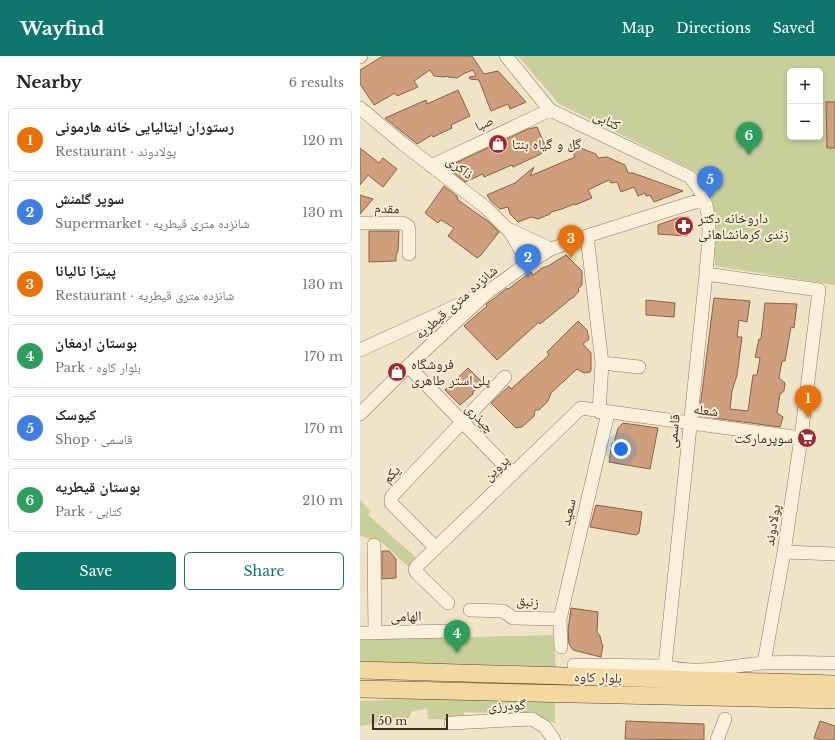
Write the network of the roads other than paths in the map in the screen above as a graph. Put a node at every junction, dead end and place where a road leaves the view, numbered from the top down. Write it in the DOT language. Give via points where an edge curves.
graph roads {
  1 [pos="506,56"];
  2 [pos="360,108"];
  3 [pos="550,110"];
  4 [pos="431,166"];
  5 [pos="704,199"];
  6 [pos="360,223"];
  7 [pos="507,229"];
  8 [pos="587,236"];
  9 [pos="551,249"];
  10 [pos="409,254"];
  11 [pos="528,263"];
  12 [pos="706,274"];
  13 [pos="489,291"];
  14 [pos="360,350"];
  15 [pos="602,363"];
  16 [pos="408,366"];
  17 [pos="639,367"];
  18 [pos="505,377"];
  19 [pos="603,412"];
  20 [pos="360,414"];
  21 [pos="462,422"];
  22 [pos="690,424"];
  23 [pos="801,438"];
  24 [pos="513,474"];
  25 [pos="374,545"];
  26 [pos="436,548"];
  27 [pos="784,552"];
  28 [pos="835,554"];
  29 [pos="448,604"];
  30 [pos="470,610"];
  31 [pos="560,619"];
  32 [pos="453,631"];
  33 [pos="360,633"];
  34 [pos="375,633"];
  35 [pos="561,647"];
  36 [pos="764,663"];
  37 [pos="835,663"];
  38 [pos="574,664"];
  39 [pos="665,666"];
  40 [pos="360,670"];
  41 [pos="835,684"];
  42 [pos="360,689"];
  43 [pos="835,700"];
  44 [pos="725,719"];
  45 [pos="451,723"];
  46 [pos="554,740"];
  47 [pos="717,740"];
  1 -- 3 [label="street, کتابی"];
  2 -- 4 [label="street, ذاکری"];
  3 -- 4 [label="street, صبا"];
  3 -- 5 [label="street, کتابی" via="690,177"];
  4 -- 7 [label="street, ذاکری" via="485,207"];
  5 -- 8 [label="street, شانزده متری قیطریه"];
  5 -- 12 [label="street, قاسمی" via="710,220"];
  6 -- 10 [label="street, مقدم" via="408,226"];
  7 -- 9 [label="street"];
  7 -- 11 [label="street, ذاکری"];
  8 -- 9 [label="street, شانزده متری قیطریه"];
  8 -- 15 [label="street, سعید"];
  9 -- 11 [label="street, شانزده متری قیطریه"];
  11 -- 13 [label="street, شانزده متری قیطریه"];
  12 -- 22 [label="street, قاسمی"];
  12 -- 23 [label="street, پولادوند" via="819,290"];
  13 -- 14 [label="street"];
  13 -- 16 [label="street, شانزده متری قیطریه"];
  15 -- 17 [label="street"];
  15 -- 19 [label="street, سعید"];
  16 -- 20 [label="street, شانزده متری قیطریه"];
  16 -- 21 [label="street, چیذری"];
  18 -- 21 [label="street"];
  19 -- 22 [label="street, شعله"];
  19 -- 24 [label="street, پروین" via="581,408"];
  19 -- 31 [label="street, سعید"];
  21 -- 24 [label="street, چیذری"];
  21 -- 26 [label="street, یکم" via="390,500"];
  22 -- 23 [label="street, شعله"];
  22 -- 39 [label="street, قاسمی"];
  23 -- 27 [label="street, پولادوند"];
  24 -- 26 [label="street, پروین"];
  25 -- 34 [label="street"];
  26 -- 29 [label="street, پروین" via="415,570"];
  27 -- 28 [label="street"];
  27 -- 36 [label="street, پولادوند"];
  30 -- 31 [label="street, زنبق" via="503,611 513,618"];
  31 -- 35 [label="street, سعید"];
  32 -- 34 [label="street, الهامی"];
  33 -- 34 [label="street, الهامی"];
  36 -- 37 [label="street"];
  36 -- 39 [label="street" via="718,669 675,670"];
  38 -- 39 [label="street"];
  40 -- 41 [label="main road, بلوار کاوه"];
  42 -- 43 [label="main road, بلوار کاوه"];
  44 -- 47 [label="street"];
  45 -- 46 [label="street, گودرزی" via="532,719 546,727"];
}
